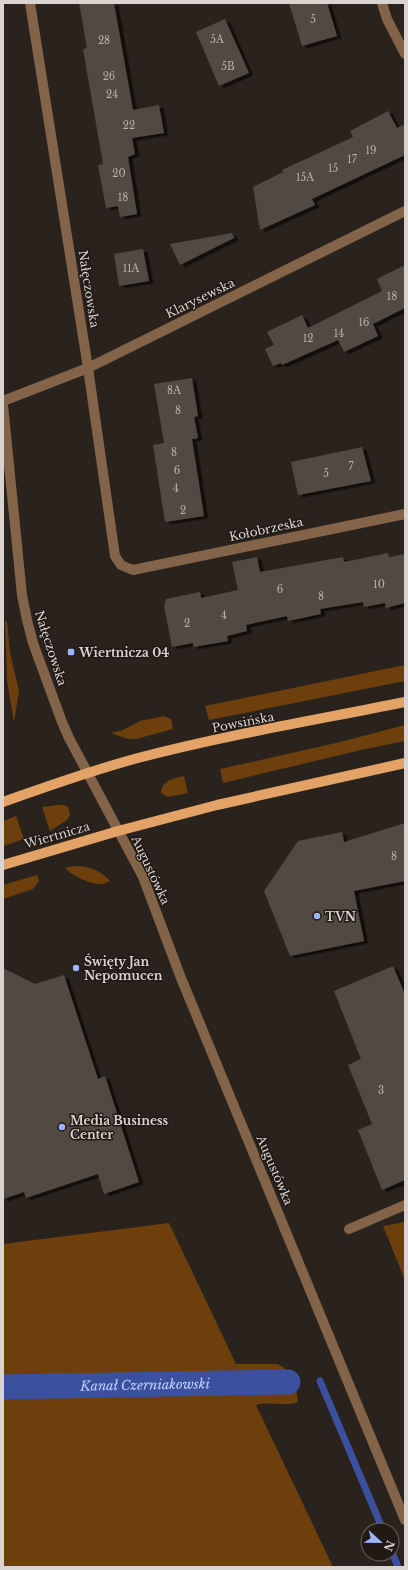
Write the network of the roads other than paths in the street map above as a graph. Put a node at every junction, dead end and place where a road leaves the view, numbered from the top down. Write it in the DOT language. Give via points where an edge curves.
graph roads {
  1 [pos="30,3"];
  2 [pos="382,3"];
  3 [pos="405,54"];
  4 [pos="405,211"];
  5 [pos="88,368"];
  6 [pos="3,401"];
  7 [pos="3,405"];
  8 [pos="405,514"];
  9 [pos="133,570"];
  10 [pos="405,702"];
  11 [pos="405,763"];
  12 [pos="87,773"];
  13 [pos="3,802"];
  14 [pos="118,831"];
  15 [pos="3,865"];
  16 [pos="405,1206"];
  17 [pos="349,1229"];
  18 [pos="405,1520"];
  1 -- 5 [label="street, Nałęczowska"];
  2 -- 3 [label="street"];
  4 -- 5 [label="street, Klarysewska"];
  5 -- 6 [label="street, Klarysewska"];
  5 -- 9 [label="street, Nałęczowska" via="115,556 121,565"];
  7 -- 12 [label="street, Nałęczowska" via="26,620 62,722"];
  8 -- 9 [label="street, Kołobrzeska"];
  10 -- 12 [label="main road, Powsińska" via="183,747"];
  11 -- 14 [label="main road" via="217,805"];
  12 -- 13 [label="main road"];
  12 -- 14 [label="street, Nałęczowska"];
  14 -- 15 [label="main road, Wiertnicza"];
  14 -- 18 [label="street, Augustówka" via="142,877 181,978"];
  16 -- 17 [label="street"];
}
